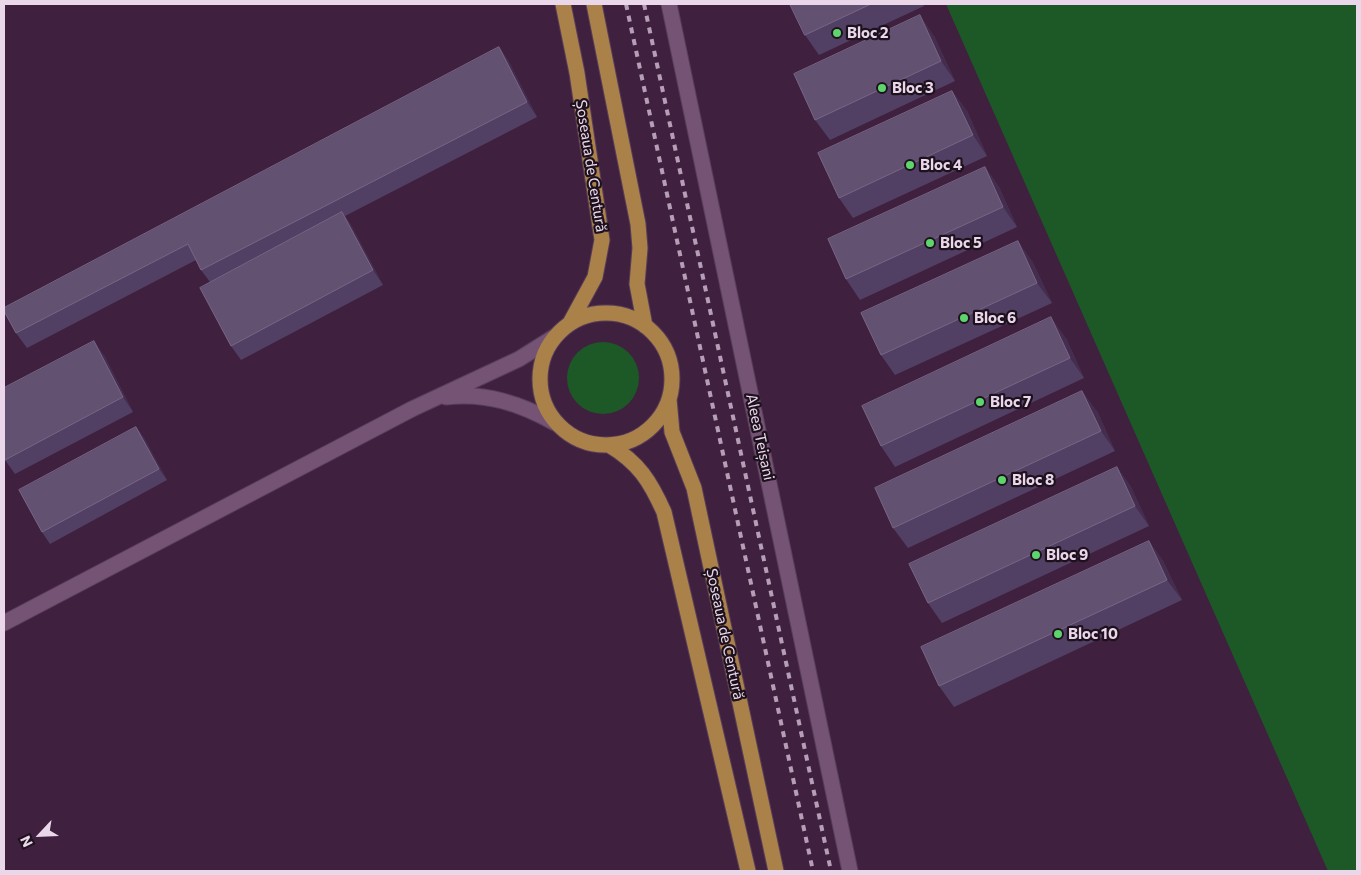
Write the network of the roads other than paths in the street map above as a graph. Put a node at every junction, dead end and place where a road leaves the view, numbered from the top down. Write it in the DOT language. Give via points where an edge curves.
graph roads {
  1 [pos="563,4"];
  2 [pos="594,4"];
  3 [pos="669,4"];
  4 [pos="570,323"];
  5 [pos="645,326"];
  6 [pos="554,337"];
  7 [pos="432,399"];
  8 [pos="668,399"];
  9 [pos="556,423"];
  10 [pos="608,445"];
  11 [pos="4,623"];
  12 [pos="748,871"];
  13 [pos="776,871"];
  14 [pos="850,871"];
  1 -- 4 [label="main road, Șoseaua de Centură" via="577,73 602,240 595,277"];
  2 -- 5 [label="main road" via="638,224 637,284"];
  3 -- 14 [label="street, Aleea Teișani"];
  4 -- 5 [label="main road" via="589,315 608,313 627,317"];
  4 -- 6 [label="main road"];
  5 -- 8 [label="main road" via="665,351 672,383"];
  6 -- 7 [label="street" via="499,370"];
  6 -- 9 [label="main road" via="540,371 540,390"];
  7 -- 9 [label="street" via="454,396 498,399"];
  7 -- 11 [label="street"];
  8 -- 10 [label="main road" via="662,414 639,436 624,443"];
  8 -- 13 [label="main road, Șoseaua de Centură" via="672,432 694,488"];
  9 -- 10 [label="main road" via="571,436 589,443"];
  10 -- 12 [label="main road, Șoseaua de Centură" via="641,470 664,512"];
}
